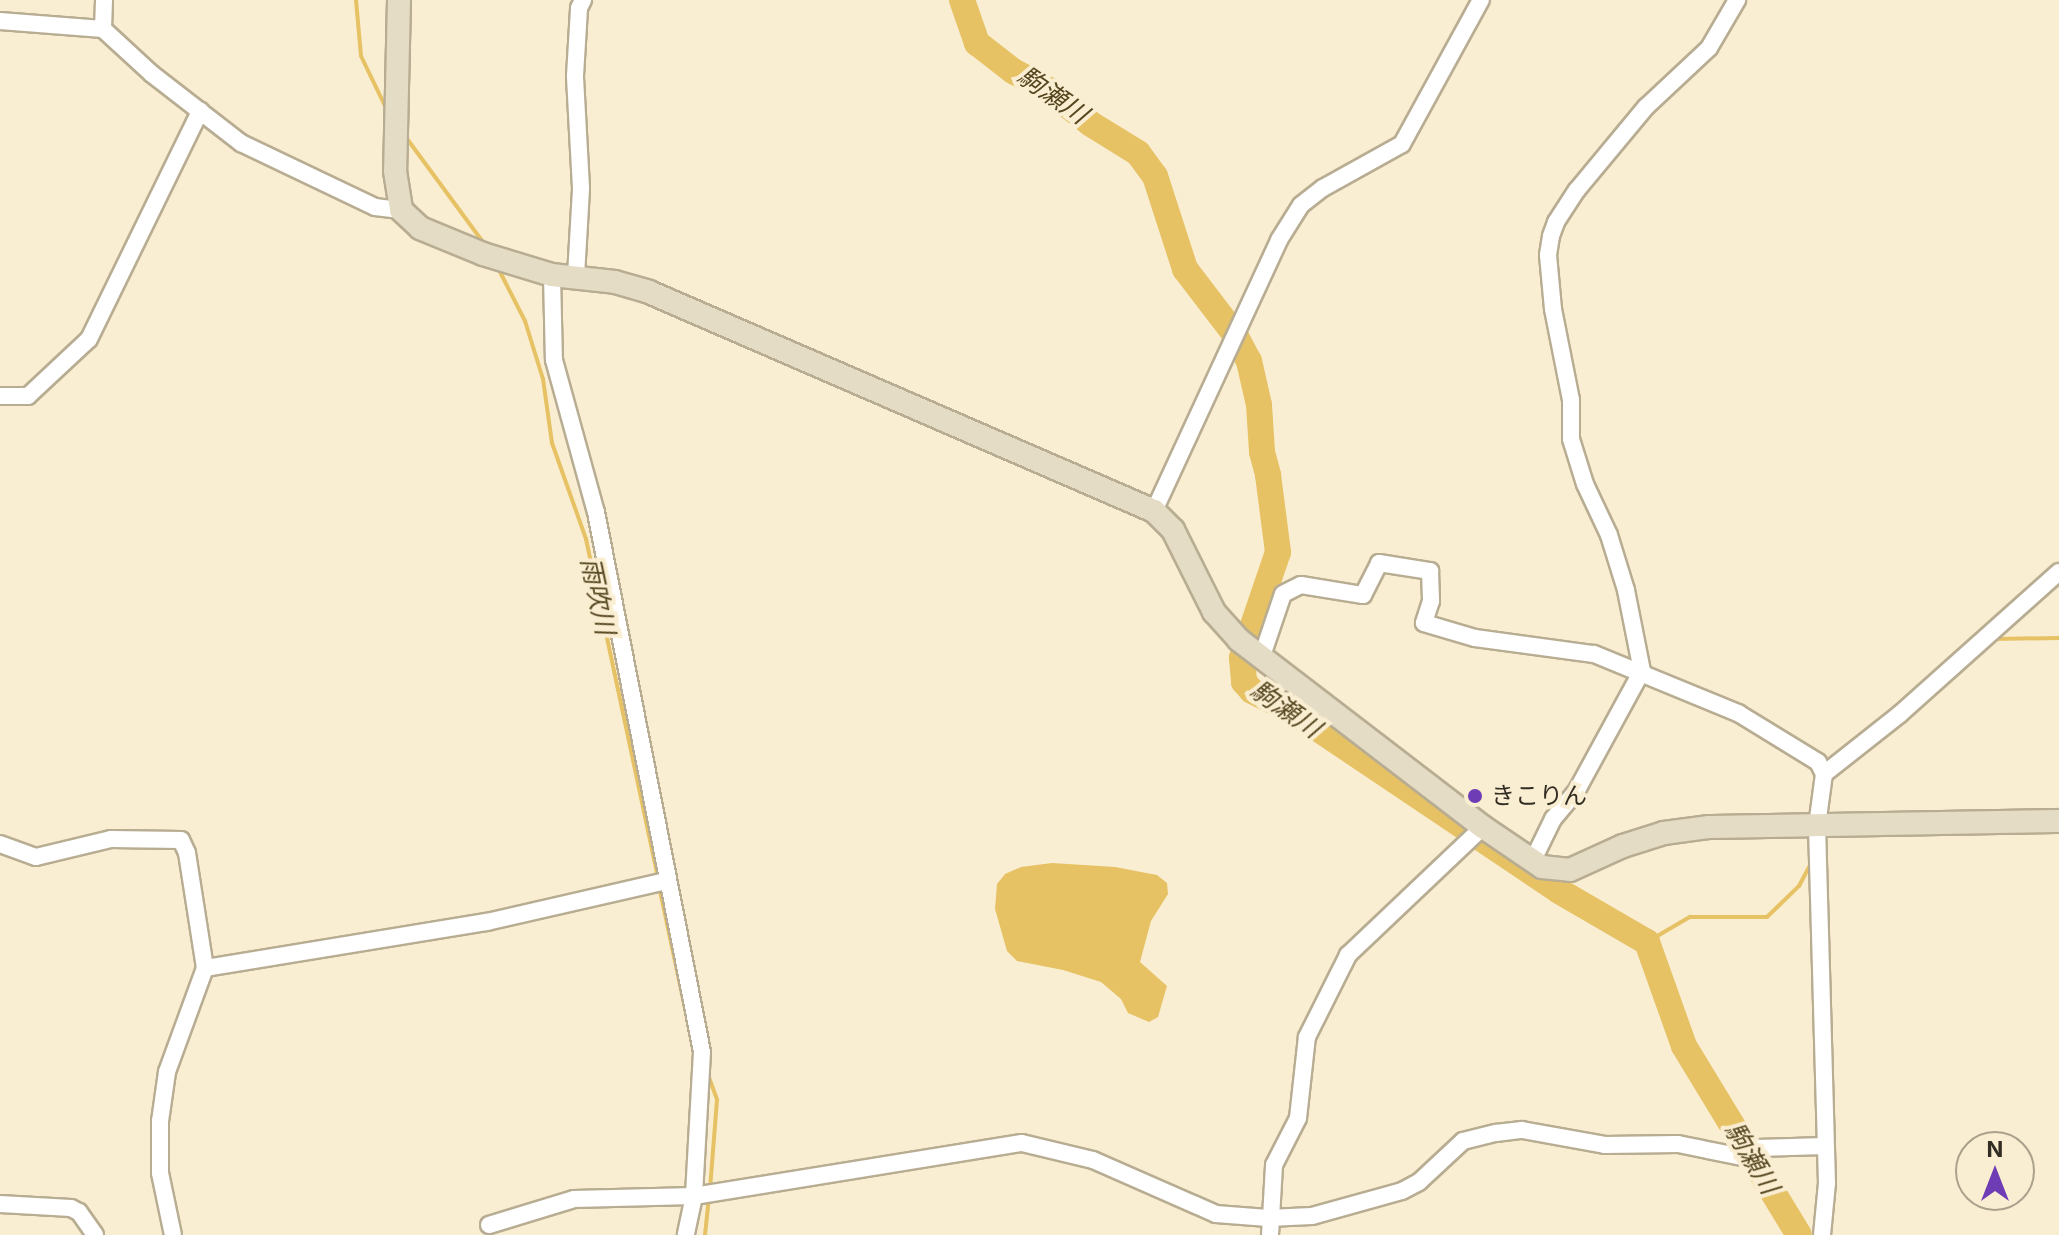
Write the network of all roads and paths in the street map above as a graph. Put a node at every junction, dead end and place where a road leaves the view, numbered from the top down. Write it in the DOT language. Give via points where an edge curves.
graph roads {
  1 [pos="104,0"];
  2 [pos="399,0"];
  3 [pos="583,0"];
  4 [pos="1481,0"];
  5 [pos="1737,0"];
  6 [pos="0,21"];
  7 [pos="103,29"];
  8 [pos="200,111"];
  9 [pos="401,210"];
  10 [pos="552,275"];
  11 [pos="576,276"];
  12 [pos="0,396"];
  13 [pos="1154,511"];
  14 [pos="2059,572"];
  15 [pos="1253,650"];
  16 [pos="1642,671"];
  17 [pos="1824,774"];
  18 [pos="2059,821"];
  19 [pos="1817,826"];
  20 [pos="1483,827"];
  21 [pos="0,844"];
  22 [pos="1533,860"];
  23 [pos="666,881"];
  24 [pos="205,968"];
  25 [pos="1825,1146"];
  26 [pos="694,1196"];
  27 [pos="0,1204"];
  28 [pos="489,1225"];
  29 [pos="1269,1227"];
  30 [pos="95,1235"];
  31 [pos="173,1235"];
  32 [pos="686,1235"];
  33 [pos="1822,1235"];
  1 -- 7 [label="street"];
  2 -- 9 [label="street" via="396,148"];
  3 -- 11 [label="street" via="575,76 581,188"];
  4 -- 13 [label="street" via="1410,134 1394,152 1301,205 1279,240"];
  5 -- 16 [label="street" via="1709,48 1646,107 1577,190 1556,222 1548,255 1571,400 1571,439 1626,590"];
  6 -- 7 [label="street"];
  7 -- 8 [label="street"];
  8 -- 9 [label="street" via="241,143 325,186 375,207"];
  8 -- 12 [label="street" via="89,339 28,396"];
  9 -- 10 [label="street" via="428,232"];
  10 -- 11 [label="street"];
  10 -- 23 [label="street" via="554,360 596,512"];
  11 -- 13 [label="street" via="649,292"];
  13 -- 15 [label="street" via="1173,530 1214,612"];
  14 -- 17 [label="street" via="1900,714"];
  15 -- 16 [label="street" via="1283,594 1301,585 1363,595 1379,563 1430,571 1431,601 1424,623 1475,638 1594,654"];
  15 -- 20 [label="street"];
  16 -- 17 [label="street" via="1738,713 1818,762"];
  16 -- 22 [label="street"];
  17 -- 19 [label="street"];
  18 -- 19 [label="street"];
  19 -- 22 [label="street" via="1664,833 1570,870 1554,870"];
  19 -- 25 [label="street"];
  20 -- 22 [label="street"];
  20 -- 29 [label="street" via="1348,955 1307,1037 1298,1118 1274,1165"];
  21 -- 24 [label="street" via="36,857 111,839 181,840"];
  23 -- 24 [label="street" via="487,922"];
  23 -- 26 [label="street" via="702,1052"];
  24 -- 31 [label="street" via="167,1072 160,1121 160,1173"];
  25 -- 29 [label="street" via="1749,1153 1678,1144 1605,1145 1522,1130 1496,1133 1463,1141 1402,1191"];
  25 -- 33 [label="street"];
  26 -- 28 [label="street" via="574,1199"];
  26 -- 29 [label="street" via="1022,1143 1093,1160 1216,1214"];
  26 -- 32 [label="street"];
  27 -- 30 [label="street" via="71,1208"];
}
